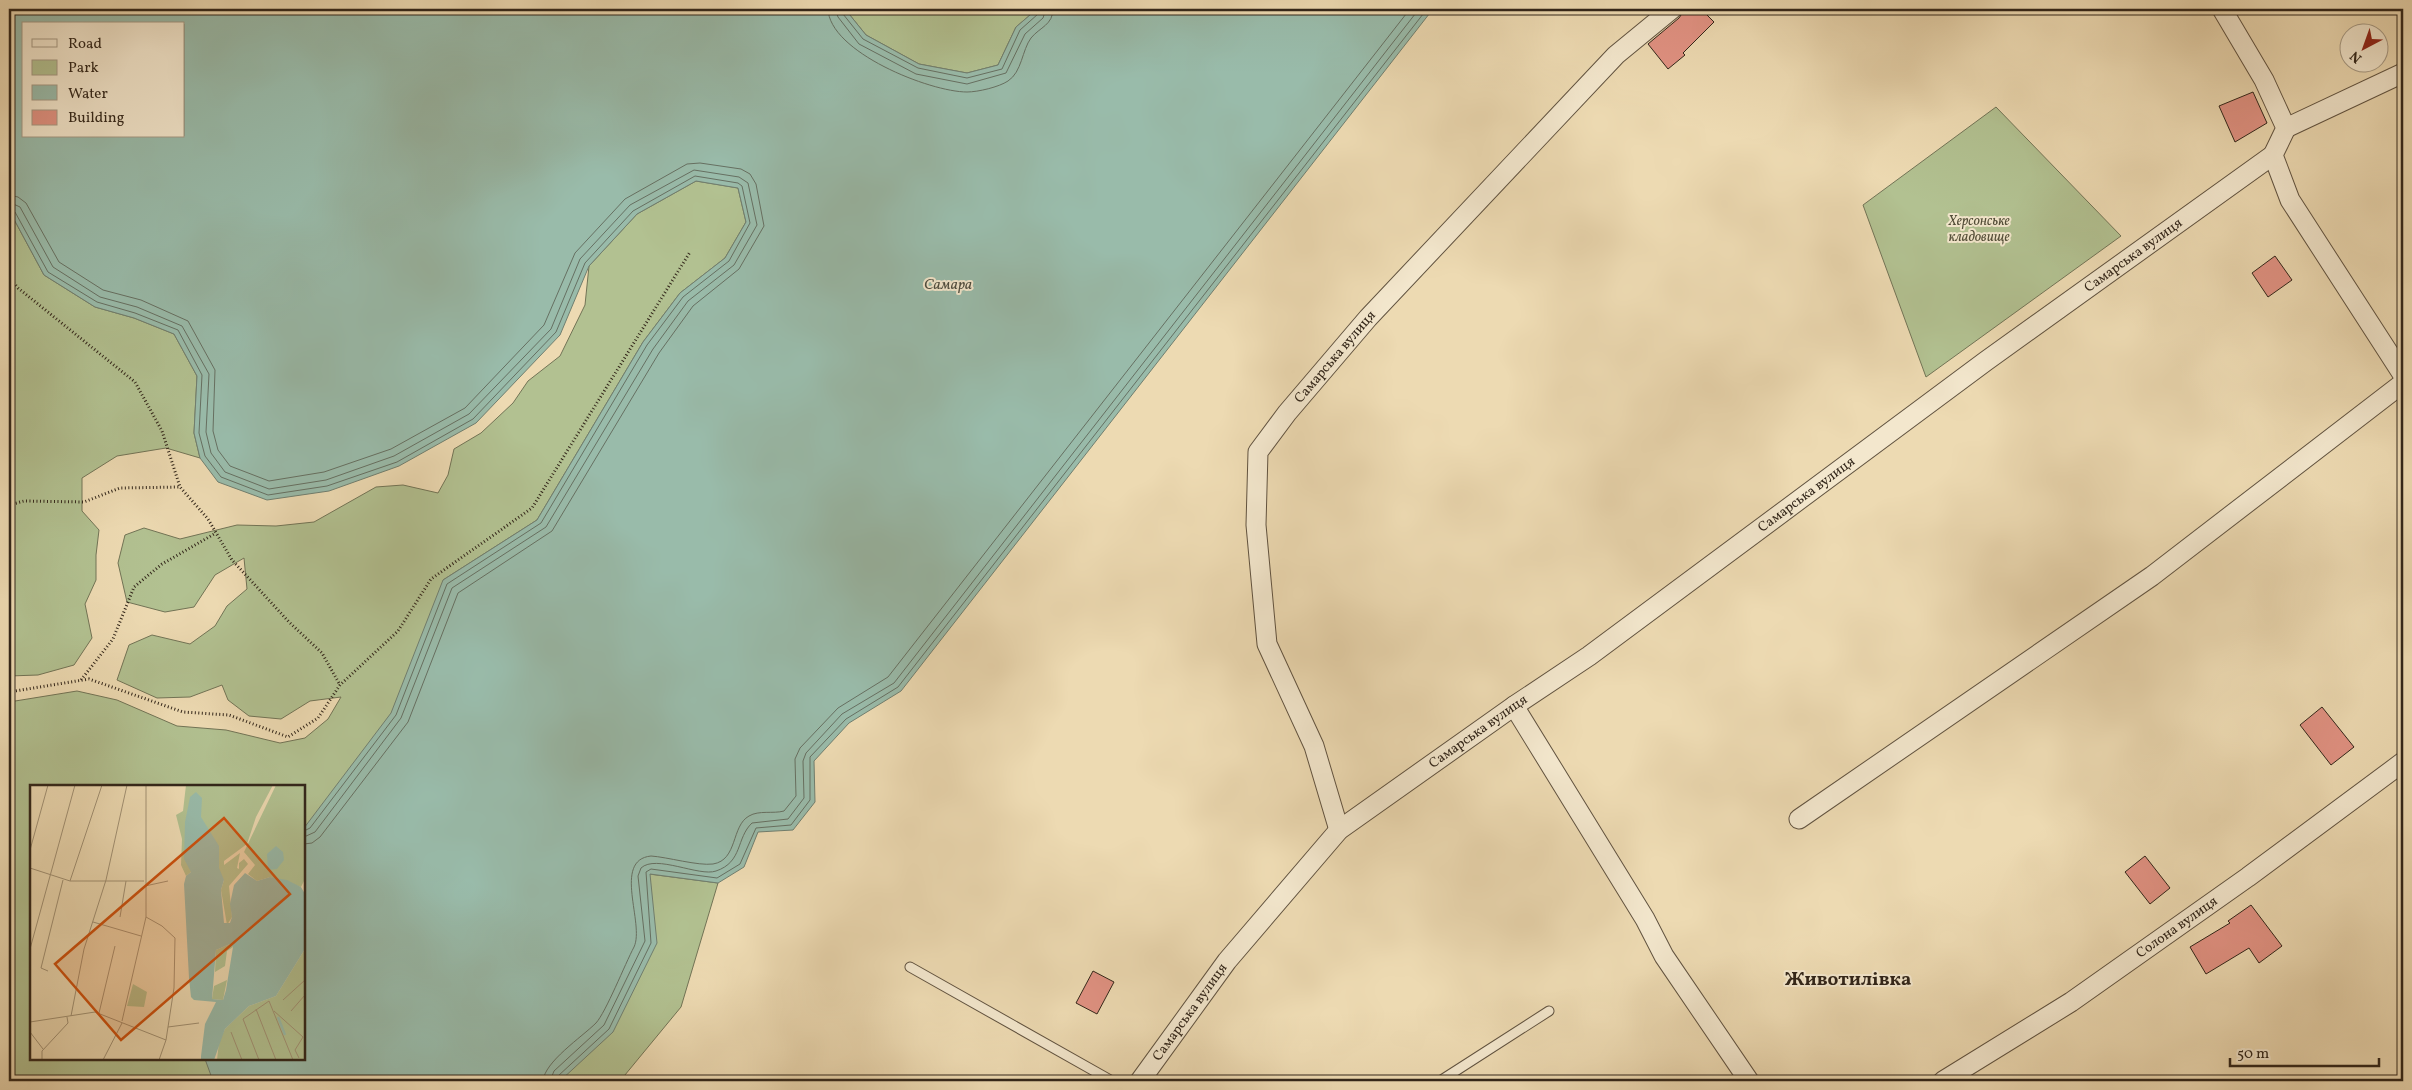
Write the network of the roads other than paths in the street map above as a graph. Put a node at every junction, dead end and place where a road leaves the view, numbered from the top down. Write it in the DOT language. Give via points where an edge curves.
graph roads {
  1 [pos="1672,9"];
  2 [pos="2222,9"];
  3 [pos="2403,73"];
  4 [pos="2286,128"];
  5 [pos="2273,155"];
  6 [pos="2403,375"];
  7 [pos="2403,383"];
  8 [pos="1514,706"];
  9 [pos="2403,762"];
  10 [pos="1799,819"];
  11 [pos="1339,830"];
  12 [pos="910,967"];
  13 [pos="1549,1011"];
  14 [pos="1112,1081"];
  15 [pos="1140,1081"];
  16 [pos="1440,1081"];
  17 [pos="1749,1081"];
  18 [pos="1943,1081"];
  1 -- 11 [label="street, Самарська вулиця" via="1616,55 1368,318 1258,452 1256,525 1267,644 1314,746"];
  2 -- 4 [label="street" via="2264,80"];
  3 -- 4 [label="street"];
  4 -- 5 [label="street"];
  5 -- 6 [label="street" via="2290,200"];
  5 -- 8 [label="street, Самарська вулиця" via="1986,361 1589,656"];
  7 -- 10 [label="street" via="2152,576"];
  8 -- 11 [label="street, Самарська вулиця"];
  8 -- 17 [label="street" via="1645,919 1664,956"];
  9 -- 18 [label="street, Солона вулиця" via="2071,1002"];
  11 -- 15 [label="street, Самарська вулиця" via="1227,961"];
  12 -- 14 [label="lane"];
  13 -- 16 [label="lane"];
}
